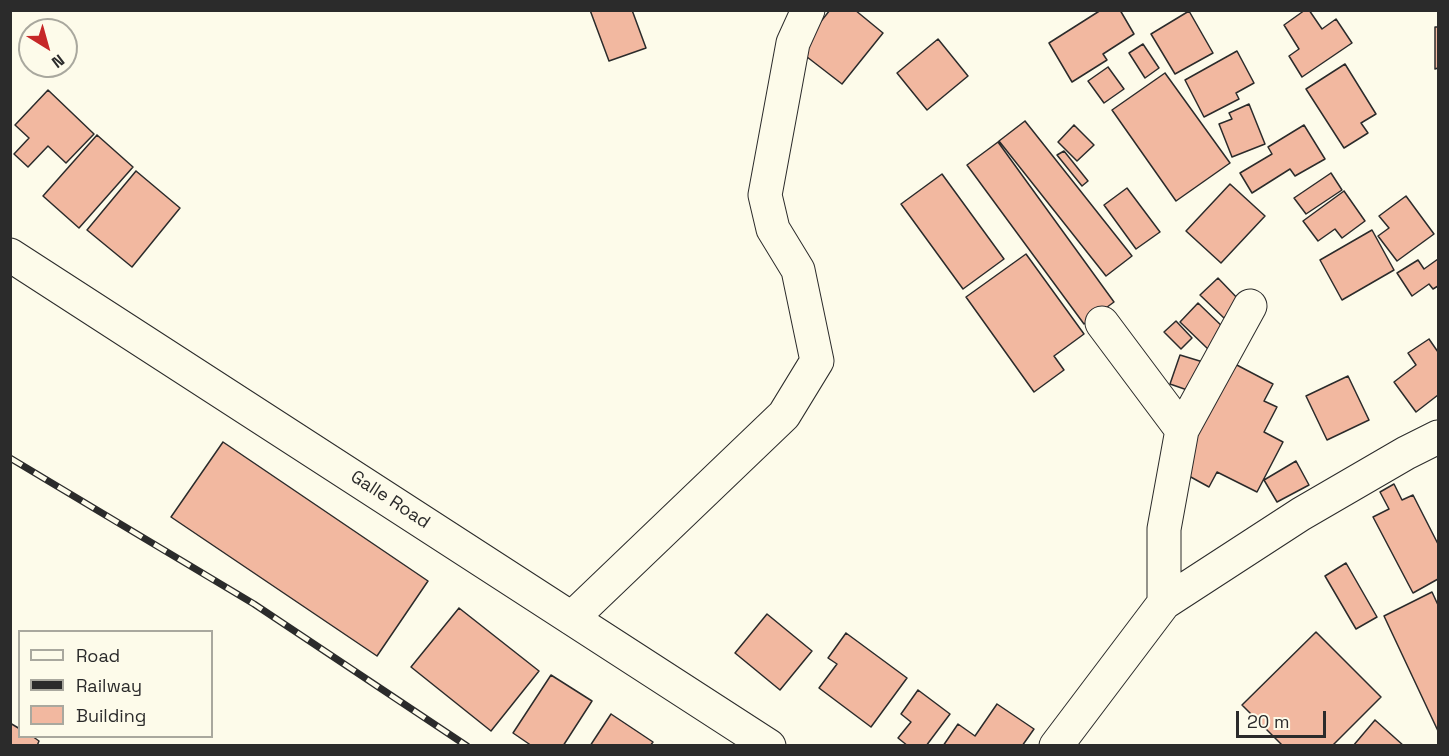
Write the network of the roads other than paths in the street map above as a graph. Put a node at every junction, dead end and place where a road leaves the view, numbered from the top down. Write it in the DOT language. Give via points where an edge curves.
graph roads {
  1 [pos="808,10"];
  2 [pos="10,255"];
  3 [pos="1250,306"];
  4 [pos="1102,323"];
  5 [pos="1182,430"];
  6 [pos="1438,437"];
  7 [pos="1164,603"];
  8 [pos="572,618"];
  9 [pos="769,746"];
  10 [pos="1056,746"];
  1 -- 8 [label="main road" via="793,43 765,195 773,229 798,270 817,361 784,415"];
  2 -- 8 [label="main road, Galle Road"];
  3 -- 5 [label="main road"];
  4 -- 5 [label="main road"];
  5 -- 7 [label="main road" via="1164,529"];
  6 -- 7 [label="main road" via="1301,514"];
  7 -- 10 [label="main road"];
  8 -- 9 [label="main road, Galle Road"];
}
